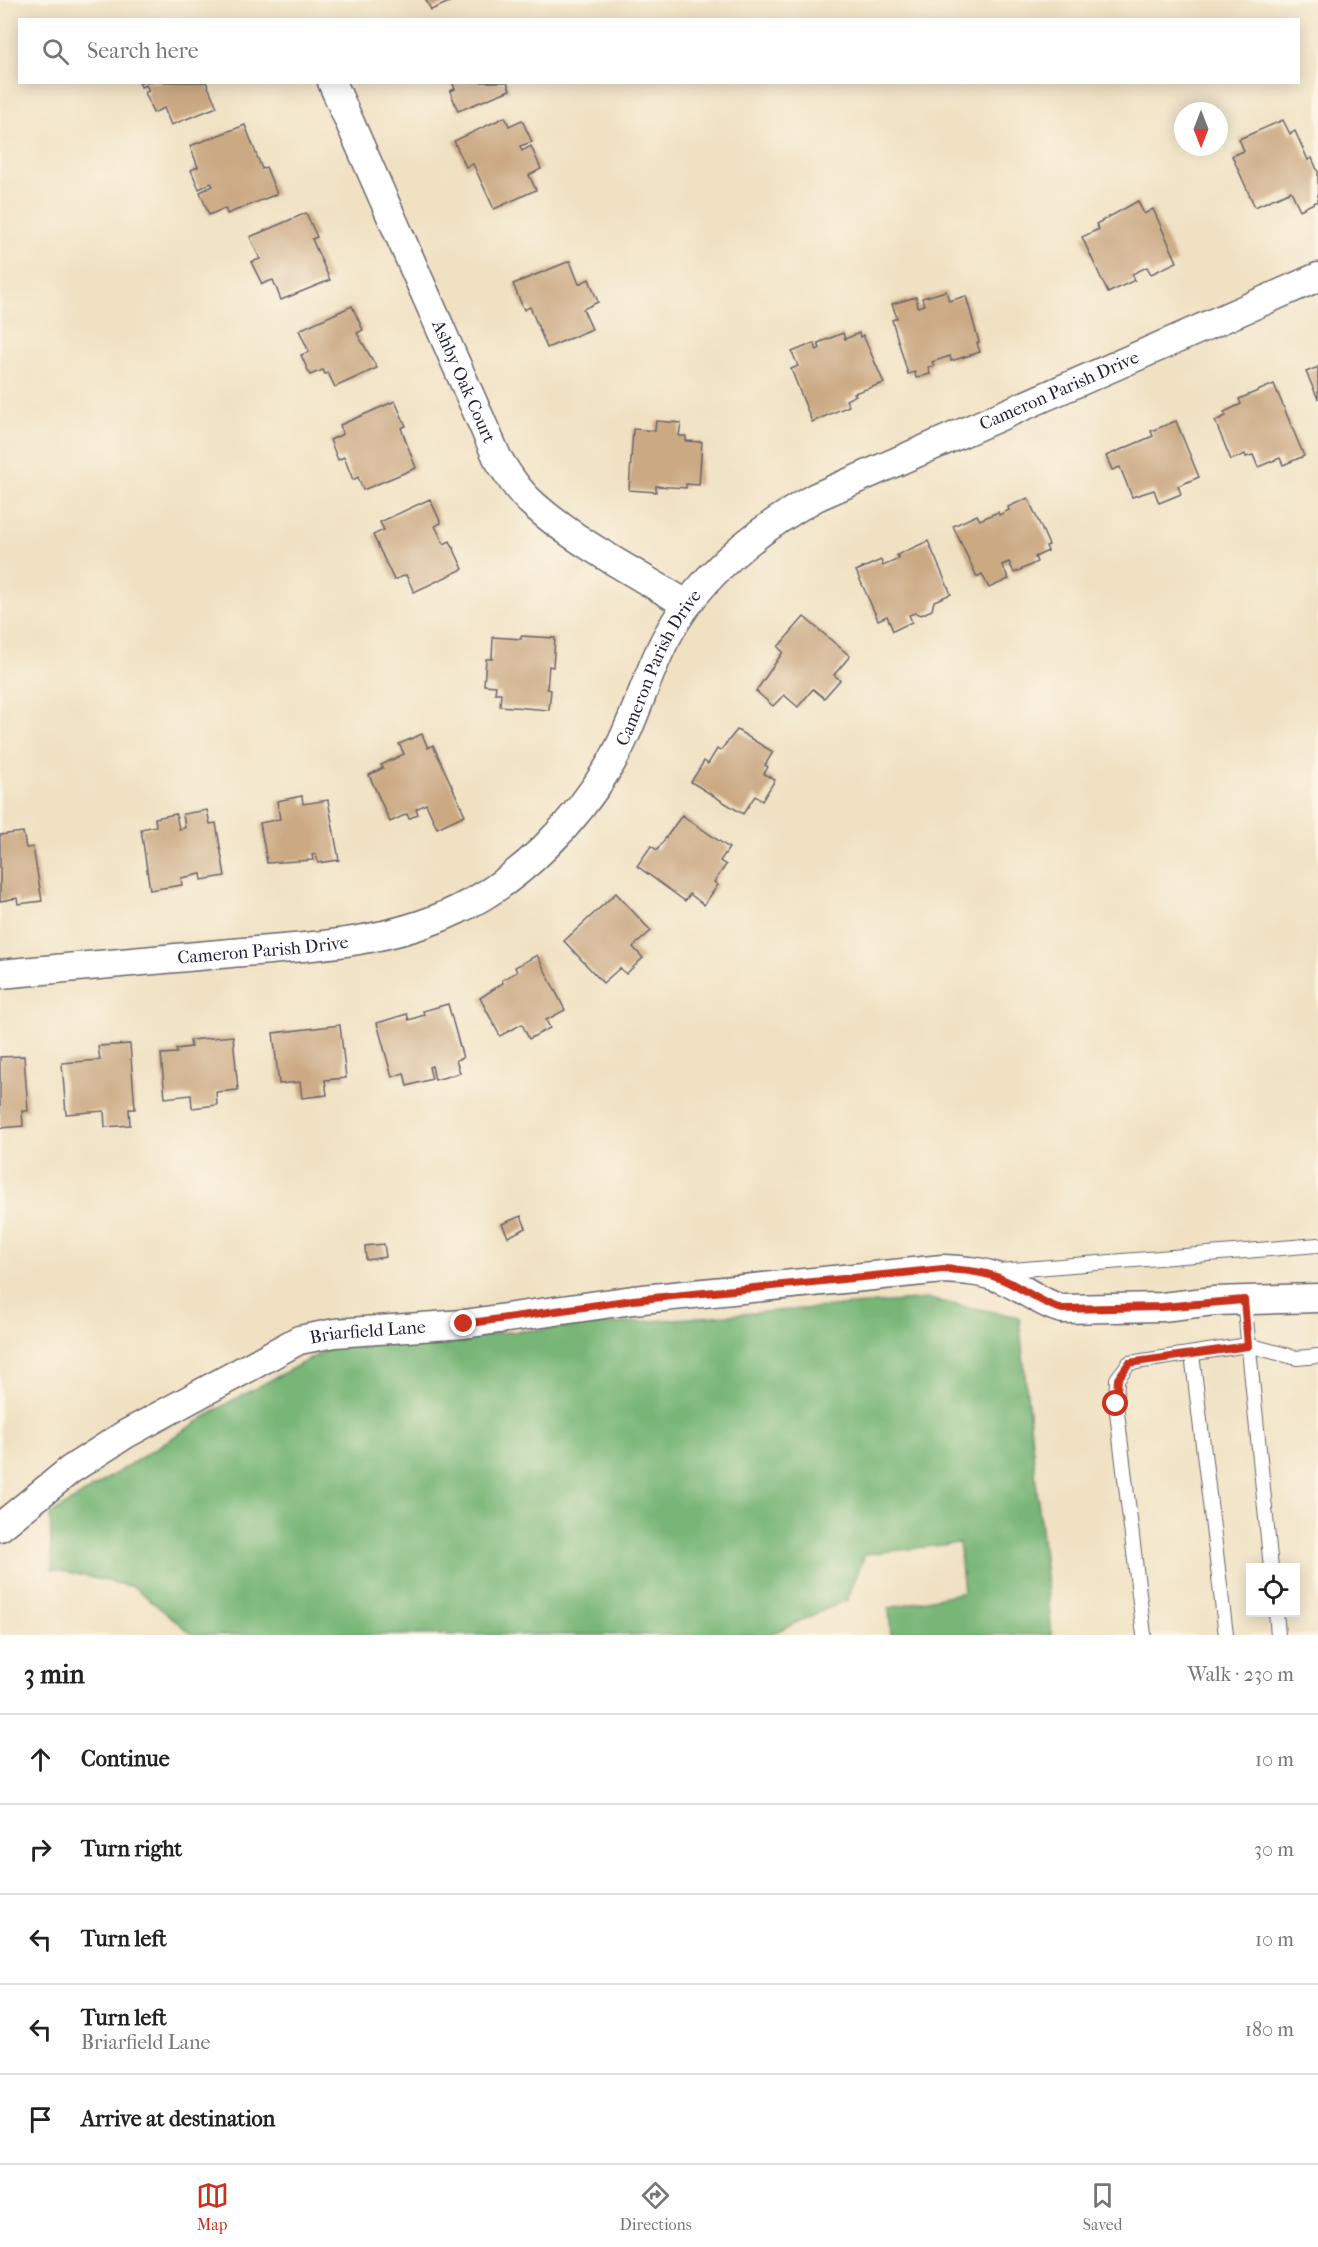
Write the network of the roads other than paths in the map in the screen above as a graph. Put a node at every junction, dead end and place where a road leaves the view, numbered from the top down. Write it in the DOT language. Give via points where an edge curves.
graph roads {
  1 [pos="333,84"];
  2 [pos="1318,277"];
  3 [pos="686,604"];
  4 [pos="0,974"];
  5 [pos="1318,1245"];
  6 [pos="979,1273"];
  7 [pos="1318,1298"];
  8 [pos="1244,1300"];
  9 [pos="1248,1346"];
  10 [pos="1192,1354"];
  11 [pos="1318,1356"];
  12 [pos="0,1527"];
  13 [pos="1270,1563"];
  14 [pos="1276,1617"];
  15 [pos="1144,1635"];
  16 [pos="1226,1635"];
  17 [pos="1278,1635"];
  1 -- 3 [label="street, Ashby Oak Court" via="497,457 513,482 532,504 568,530"];
  2 -- 3 [label="street, Cameron Parish Drive" via="816,497 757,534"];
  3 -- 4 [label="street, Cameron Parish Drive" via="665,641 612,762 572,818 498,886 457,911 346,943"];
  5 -- 6 [label="lane"];
  6 -- 8 [label="street, Briarfield Lane" via="999,1277 1062,1309"];
  6 -- 12 [label="street, Briarfield Lane" via="914,1271 299,1340 126,1434 70,1470"];
  7 -- 8 [label="street, Briarfield Lane"];
  8 -- 9 [label="lane"];
  9 -- 10 [label="lane"];
  9 -- 11 [label="lane" via="1297,1358"];
  9 -- 13 [label="lane"];
  10 -- 15 [label="lane" via="1129,1363 1118,1379 1116,1404"];
  10 -- 16 [label="lane"];
  14 -- 17 [label="lane"];
}
